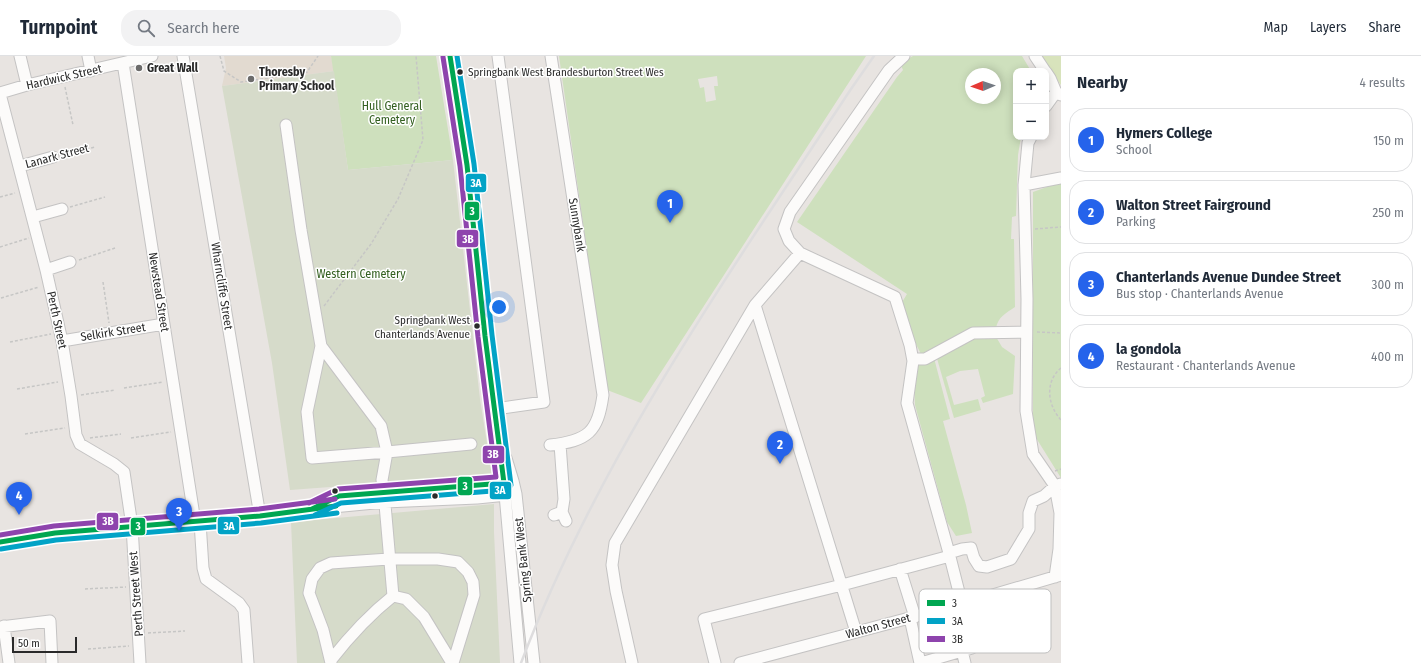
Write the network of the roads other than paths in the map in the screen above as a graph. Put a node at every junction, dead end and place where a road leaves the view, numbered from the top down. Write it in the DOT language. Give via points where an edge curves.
graph roads {
  1 [pos="20,56"];
  2 [pos="88,56"];
  3 [pos="152,56"];
  4 [pos="183,56"];
  5 [pos="450,56"];
  6 [pos="498,56"];
  7 [pos="551,56"];
  8 [pos="904,56"];
  9 [pos="1035,56"];
  10 [pos="123,63"];
  11 [pos="1044,68"];
  12 [pos="91,71"];
  13 [pos="1049,76"];
  14 [pos="27,85"];
  15 [pos="0,93"];
  16 [pos="1058,94"];
  17 [pos="1048,104"];
  18 [pos="286,125"];
  19 [pos="1030,140"];
  20 [pos="53,157"];
  21 [pos="20,166"];
  22 [pos="1061,178"];
  23 [pos="1024,185"];
  24 [pos="62,209"];
  25 [pos="33,217"];
  26 [pos="800,253"];
  27 [pos="70,262"];
  28 [pos="46,270"];
  29 [pos="755,305"];
  30 [pos="164,324"];
  31 [pos="1026,332"];
  32 [pos="61,336"];
  33 [pos="321,346"];
  34 [pos="912,360"];
  35 [pos="495,409"];
  36 [pos="470,444"];
  37 [pos="387,452"];
  38 [pos="509,482"];
  39 [pos="1058,485"];
  40 [pos="510,494"];
  41 [pos="385,498"];
  42 [pos="260,516"];
  43 [pos="560,516"];
  44 [pos="197,522"];
  45 [pos="132,526"];
  46 [pos="0,542"];
  47 [pos="950,554"];
  48 [pos="389,559"];
  49 [pos="900,569"];
  50 [pos="1058,576"];
  51 [pos="842,585"];
  52 [pos="958,589"];
  53 [pos="1013,589"];
  54 [pos="393,596"];
  55 [pos="919,615"];
  56 [pos="912,617"];
  57 [pos="2,627"];
  58 [pos="856,632"];
  59 [pos="919,653"];
  60 [pos="919,653"];
  61 [pos="956,653"];
  62 [pos="967,653"];
  63 [pos="331,662"];
  64 [pos="9,663"];
  65 [pos="52,663"];
  66 [pos="140,663"];
  67 [pos="248,663"];
  68 [pos="452,663"];
  69 [pos="520,663"];
  70 [pos="534,663"];
  71 [pos="632,663"];
  72 [pos="715,663"];
  73 [pos="740,663"];
  74 [pos="921,663"];
  75 [pos="966,663"];
  1 -- 14 [label="street"];
  2 -- 12 [label="street"];
  3 -- 10 [label="street, Hardwick Street"];
  4 -- 42 [label="street, Wharncliffe Street"];
  5 -- 35 [label="street, Spring Bank West" via="467,165"];
  6 -- 35 [label="street" via="544,402"];
  7 -- 43 [label="street, Sunnybank" via="603,395 596,424 586,436 576,441 555,445 564,498"];
  8 -- 26 [label="street" via="889,70 790,212 784,229 789,241"];
  9 -- 11 [label="street"];
  10 -- 12 [label="street, Hardwick Street"];
  10 -- 30 [label="street, Newstead Street"];
  12 -- 14 [label="street, Hardwick Street"];
  13 -- 16 [label="street"];
  14 -- 15 [label="street, Hardwick Street"];
  15 -- 21 [label="street, Perth Street"];
  16 -- 17 [label="street"];
  18 -- 33 [label="street"];
  19 -- 23 [label="street"];
  20 -- 21 [label="street, Lanark Street"];
  21 -- 25 [label="street, Perth Street"];
  22 -- 23 [label="street"];
  23 -- 31 [label="street"];
  24 -- 25 [label="street"];
  25 -- 28 [label="street, Perth Street"];
  26 -- 29 [label="street"];
  26 -- 34 [label="street" via="895,297"];
  27 -- 28 [label="street"];
  28 -- 32 [label="street, Perth Street"];
  29 -- 51 [label="street"];
  29 -- 71 [label="street" via="615,543 612,565"];
  30 -- 32 [label="street, Selkirk Street" via="111,333"];
  30 -- 44 [label="street, Newstead Street"];
  31 -- 34 [label="street" via="973,333 925,359"];
  31 -- 39 [label="street" via="1026,411 1033,454"];
  32 -- 45 [label="street, Perth Street" via="78,441 124,472"];
  33 -- 37 [label="street" via="381,426"];
  33 -- 37 [label="street" via="306,412 312,458"];
  34 -- 47 [label="street" via="907,403"];
  35 -- 38 [label="street, Spring Bank West"];
  36 -- 37 [label="street"];
  37 -- 41 [label="street" via="382,480"];
  38 -- 40 [label="street, Spring Bank West"];
  38 -- 41 [label="street"];
  39 -- 47 [label="street" via="1033,501 1029,513 1029,529 1011,559 987,567 979,566 970,548"];
  39 -- 50 [label="street"];
  40 -- 41 [label="street" via="477,498"];
  40 -- 69 [label="street, Spring Bank West"];
  40 -- 70 [label="street, Spring Bank West"];
  41 -- 42 [label="street" via="339,496 312,509"];
  41 -- 48 [label="street"];
  42 -- 44 [label="street"];
  44 -- 45 [label="street"];
  44 -- 67 [label="street, Newstead Street" via="206,579 240,603 244,610"];
  45 -- 46 [label="street" via="55,533"];
  45 -- 66 [label="street, Perth Street West"];
  47 -- 49 [label="street"];
  47 -- 52 [label="street"];
  48 -- 54 [label="street"];
  48 -- 63 [label="street" via="331,563 320,568 312,579 309,593 323,630"];
  48 -- 68 [label="street" via="438,559 458,562 468,572 473,582 474,595"];
  49 -- 51 [label="street"];
  49 -- 56 [label="street"];
  50 -- 53 [label="street, Walton Street"];
  51 -- 58 [label="street"];
  51 -- 72 [label="street" via="704,619"];
  54 -- 63 [label="street" via="366,620"];
  54 -- 68 [label="street" via="406,599 424,617"];
  55 -- 56 [label="street, Walton Street"];
  56 -- 58 [label="street, Walton Street"];
  56 -- 59 [label="street"];
  57 -- 64 [label="street"];
  57 -- 65 [label="street" via="50,621"];
  58 -- 73 [label="street, Walton Street"];
  60 -- 74 [label="street"];
  61 -- 74 [label="street"];
  62 -- 75 [label="street"];
}
